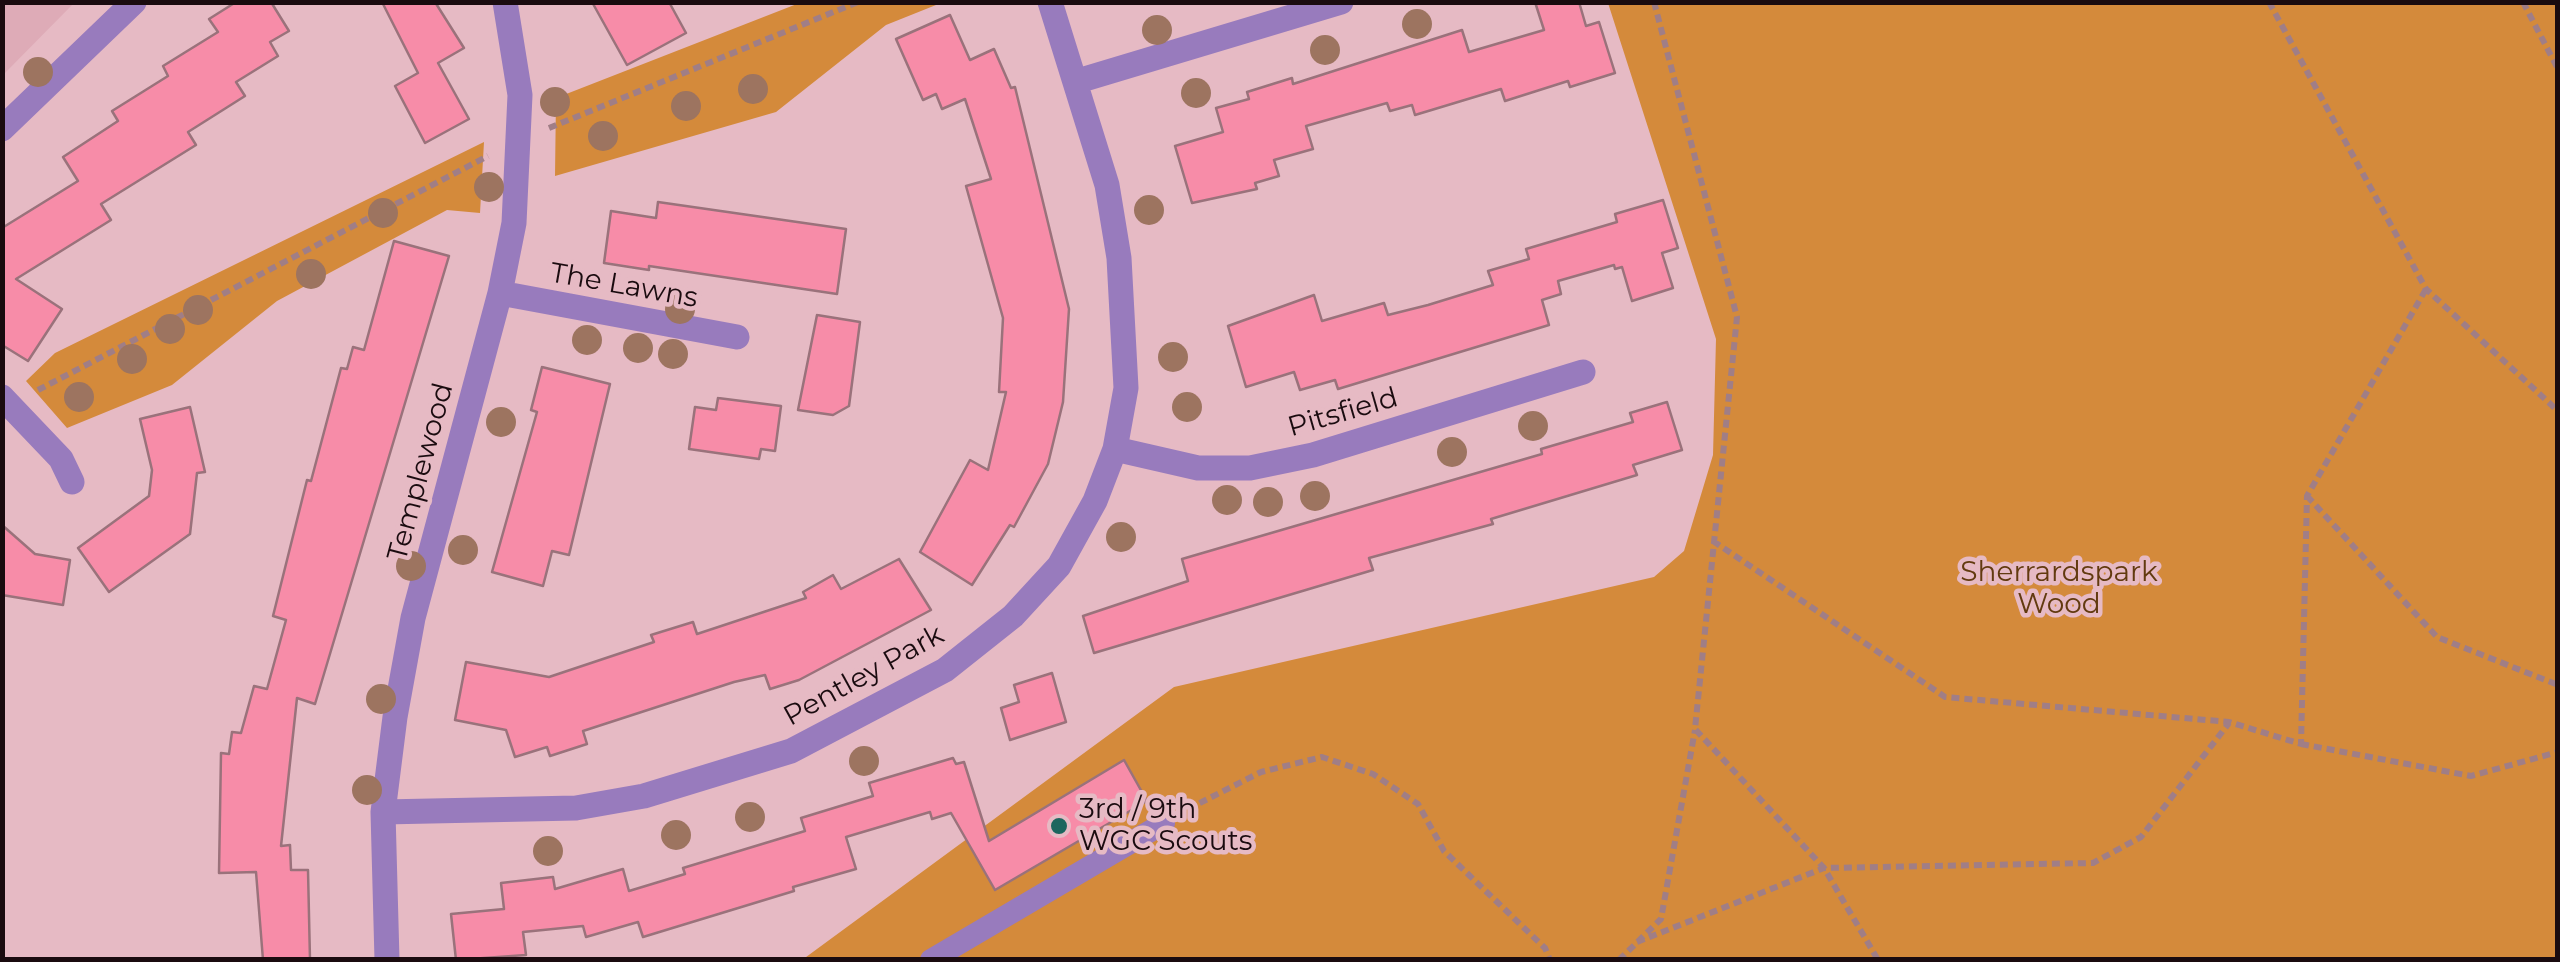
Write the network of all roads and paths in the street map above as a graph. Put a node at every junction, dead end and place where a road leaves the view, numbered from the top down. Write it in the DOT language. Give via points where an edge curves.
graph roads {
  1 [pos="134,2"];
  2 [pos="505,2"];
  3 [pos="858,2"];
  4 [pos="1050,2"];
  5 [pos="1341,2"];
  6 [pos="1654,2"];
  7 [pos="2269,2"];
  8 [pos="2523,2"];
  9 [pos="2558,69"];
  10 [pos="1078,81"];
  11 [pos="2,129"];
  12 [pos="519,140"];
  13 [pos="2426,289"];
  14 [pos="500,293"];
  15 [pos="737,337"];
  16 [pos="1583,372"];
  17 [pos="7,401"];
  18 [pos="2558,411"];
  19 [pos="1115,449"];
  20 [pos="72,482"];
  21 [pos="2307,496"];
  22 [pos="1713,541"];
  23 [pos="2558,684"];
  24 [pos="2230,722"];
  25 [pos="1695,729"];
  26 [pos="2301,744"];
  27 [pos="2558,752"];
  28 [pos="383,812"];
  29 [pos="1164,823"];
  30 [pos="1824,868"];
  31 [pos="1637,942"];
  32 [pos="386,960"];
  33 [pos="931,960"];
  34 [pos="1550,960"];
  35 [pos="1619,960"];
  36 [pos="1878,960"];
  1 -- 11 [label="street"];
  2 -- 12 [label="street, Templewood" via="520,95"];
  3 -- 12 [label="path"];
  4 -- 10 [label="street, Pentley Park"];
  5 -- 10 [label="street"];
  6 -- 22 [label="path" via="1736,317"];
  7 -- 13 [label="path"];
  8 -- 9 [label="path"];
  10 -- 19 [label="street, Pentley Park" via="1120,258 1126,388"];
  12 -- 14 [label="street, Templewood" via="514,223"];
  12 -- 17 [label="path"];
  13 -- 18 [label="path"];
  13 -- 21 [label="path"];
  14 -- 15 [label="street, The Lawns"];
  14 -- 28 [label="street, Templewood" via="412,618"];
  16 -- 19 [label="street, Pitsfield" via="1250,468 1198,468"];
  17 -- 20 [label="street" via="61,459"];
  19 -- 28 [label="street, Pentley Park" via="1059,566 1014,616 945,670 862,718 791,751 644,796 576,808"];
  21 -- 23 [label="path" via="2438,637"];
  21 -- 26 [label="path"];
  22 -- 24 [label="path" via="1945,697"];
  22 -- 25 [label="path"];
  24 -- 26 [label="path"];
  24 -- 30 [label="path" via="2142,837 2093,863"];
  25 -- 30 [label="path"];
  25 -- 31 [label="path" via="1661,919"];
  26 -- 27 [label="path" via="2471,776"];
  28 -- 32 [label="street, Templewood"];
  29 -- 33 [label="lane"];
  29 -- 34 [label="path" via="1260,772 1322,757 1373,774 1418,804 1444,851"];
  30 -- 31 [label="path"];
  30 -- 36 [label="path"];
  31 -- 35 [label="path"];
}
